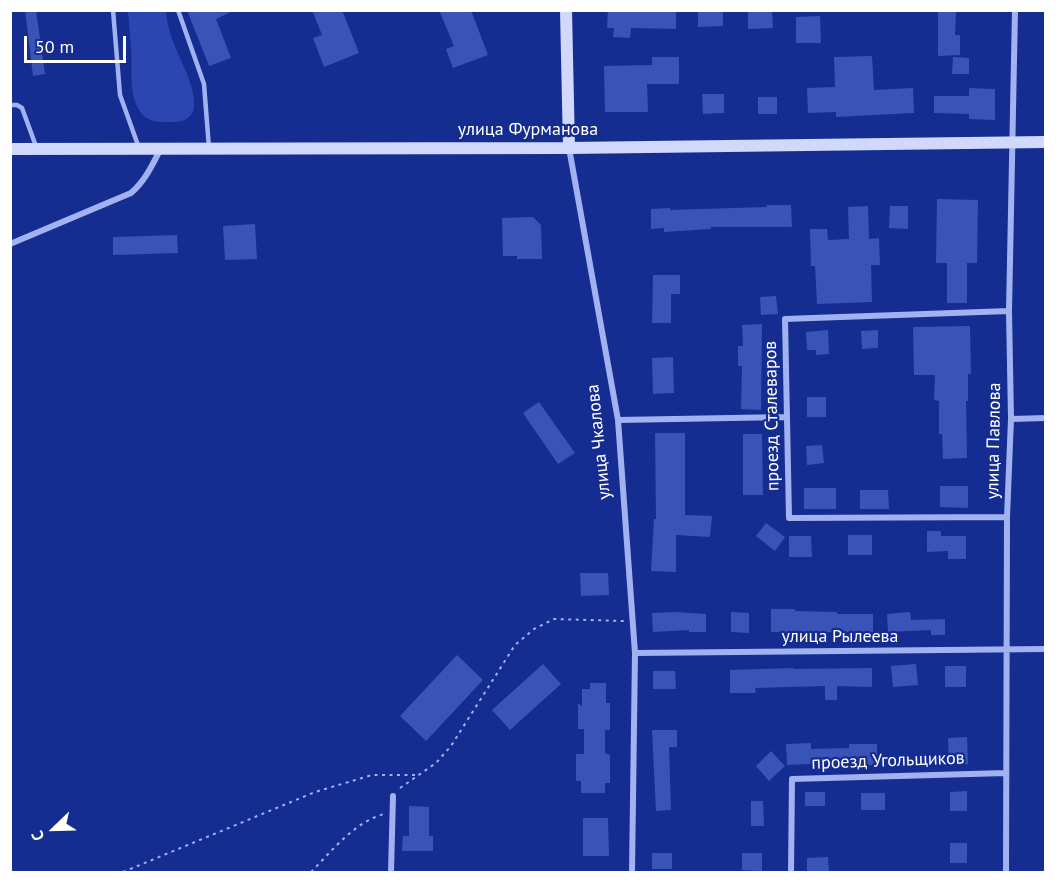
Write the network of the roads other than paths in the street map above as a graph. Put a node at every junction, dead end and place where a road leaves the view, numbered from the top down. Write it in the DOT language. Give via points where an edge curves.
graph roads {
  1 [pos="113,10"];
  2 [pos="178,10"];
  3 [pos="566,10"];
  4 [pos="1015,10"];
  5 [pos="10,105"];
  6 [pos="1013,141"];
  7 [pos="1046,142"];
  8 [pos="139,148"];
  9 [pos="162,148"];
  10 [pos="209,148"];
  11 [pos="569,148"];
  12 [pos="10,149"];
  13 [pos="37,149"];
  14 [pos="10,244"];
  15 [pos="1009,311"];
  16 [pos="787,417"];
  17 [pos="1011,418"];
  18 [pos="1046,418"];
  19 [pos="618,420"];
  20 [pos="1007,517"];
  21 [pos="1046,649"];
  22 [pos="1006,651"];
  23 [pos="635,653"];
  24 [pos="1006,773"];
  25 [pos="393,796"];
  26 [pos="392,873"];
  27 [pos="632,873"];
  28 [pos="791,873"];
  29 [pos="1006,873"];
  1 -- 8 [label="lane" via="120,95"];
  2 -- 10 [label="lane" via="204,84"];
  3 -- 11 [label="street, улица Чкалова"];
  4 -- 6 [label="street, улица Павлова"];
  5 -- 13 [label="lane" via="22,108"];
  6 -- 7 [label="street, улица Фурманова"];
  6 -- 11 [label="street, улица Фурманова"];
  6 -- 15 [label="street, улица Павлова"];
  8 -- 9 [label="street, улица Фурманова"];
  8 -- 13 [label="street, улица Фурманова"];
  9 -- 10 [label="street, улица Фурманова"];
  9 -- 14 [label="street" via="132,193"];
  10 -- 11 [label="street, улица Фурманова"];
  11 -- 19 [label="street, улица Чкалова"];
  12 -- 13 [label="street, улица Фурманова"];
  15 -- 16 [label="street, проезд Сталеваров" via="785,319"];
  15 -- 17 [label="street, улица Павлова"];
  16 -- 19 [label="street"];
  16 -- 20 [label="street, проезд Сталеваров" via="789,518"];
  17 -- 18 [label="street"];
  17 -- 20 [label="street, улица Павлова"];
  19 -- 23 [label="street, улица Чкалова"];
  20 -- 22 [label="street, улица Павлова"];
  21 -- 22 [label="street, улица Рылеева"];
  22 -- 23 [label="street, улица Рылеева"];
  22 -- 24 [label="street, улица Павлова"];
  23 -- 27 [label="street, улица Чкалова"];
  24 -- 28 [label="street, проезд Угольщиков" via="792,779"];
  24 -- 29 [label="street, улица Павлова"];
  25 -- 26 [label="street"];
}
